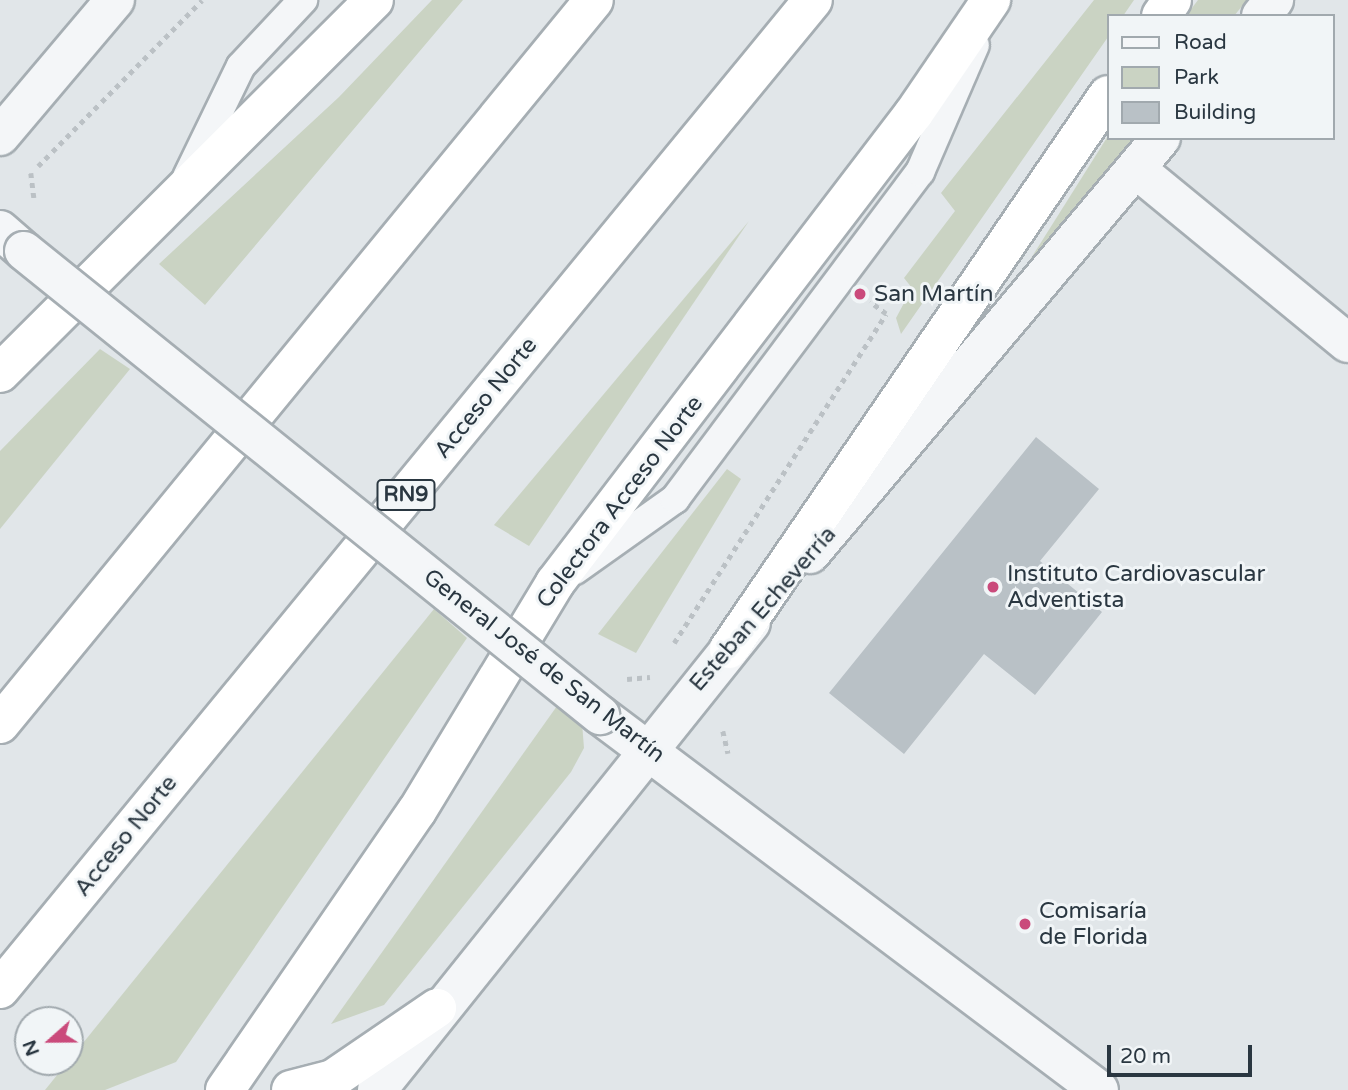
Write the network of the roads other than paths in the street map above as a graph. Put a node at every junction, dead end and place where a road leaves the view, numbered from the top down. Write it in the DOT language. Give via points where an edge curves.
graph roads {
  1 [pos="115,0"];
  2 [pos="303,0"];
  3 [pos="374,0"];
  4 [pos="594,0"];
  5 [pos="813,0"];
  6 [pos="992,0"];
  7 [pos="1274,0"];
  8 [pos="1263,14"];
  9 [pos="1106,98"];
  10 [pos="1159,140"];
  11 [pos="10,150"];
  12 [pos="1136,169"];
  13 [pos="178,197"];
  14 [pos="12,240"];
  15 [pos="1348,343"];
  16 [pos="0,373"];
  17 [pos="729,649"];
  18 [pos="0,724"];
  19 [pos="648,746"];
  20 [pos="0,989"];
  21 [pos="437,1008"];
  22 [pos="225,1090"];
  23 [pos="291,1090"];
  24 [pos="377,1090"];
  25 [pos="1099,1090"];
  1 -- 11 [label="street"];
  2 -- 13 [label="lane" via="241,66"];
  3 -- 13 [label="highway"];
  4 -- 18 [label="highway"];
  5 -- 20 [label="highway, Acceso Norte / RN9"];
  6 -- 22 [label="highway, Colectora Acceso Norte" via="914,114 555,583 417,811"];
  7 -- 8 [label="street"];
  9 -- 17 [label="highway"];
  10 -- 12 [label="street, Esteban Echeverría"];
  12 -- 15 [label="street"];
  12 -- 17 [label="street, Esteban Echeverría"];
  13 -- 16 [label="highway"];
  14 -- 19 [label="street, General José de San Martín, bridge" via="600,715"];
  17 -- 19 [label="street, Esteban Echeverría"];
  19 -- 21 [label="street, Esteban Echeverría"];
  19 -- 25 [label="street, General José de San Martín"];
  21 -- 23 [label="highway" via="333,1079"];
  21 -- 24 [label="street, Esteban Echeverría"];
}
